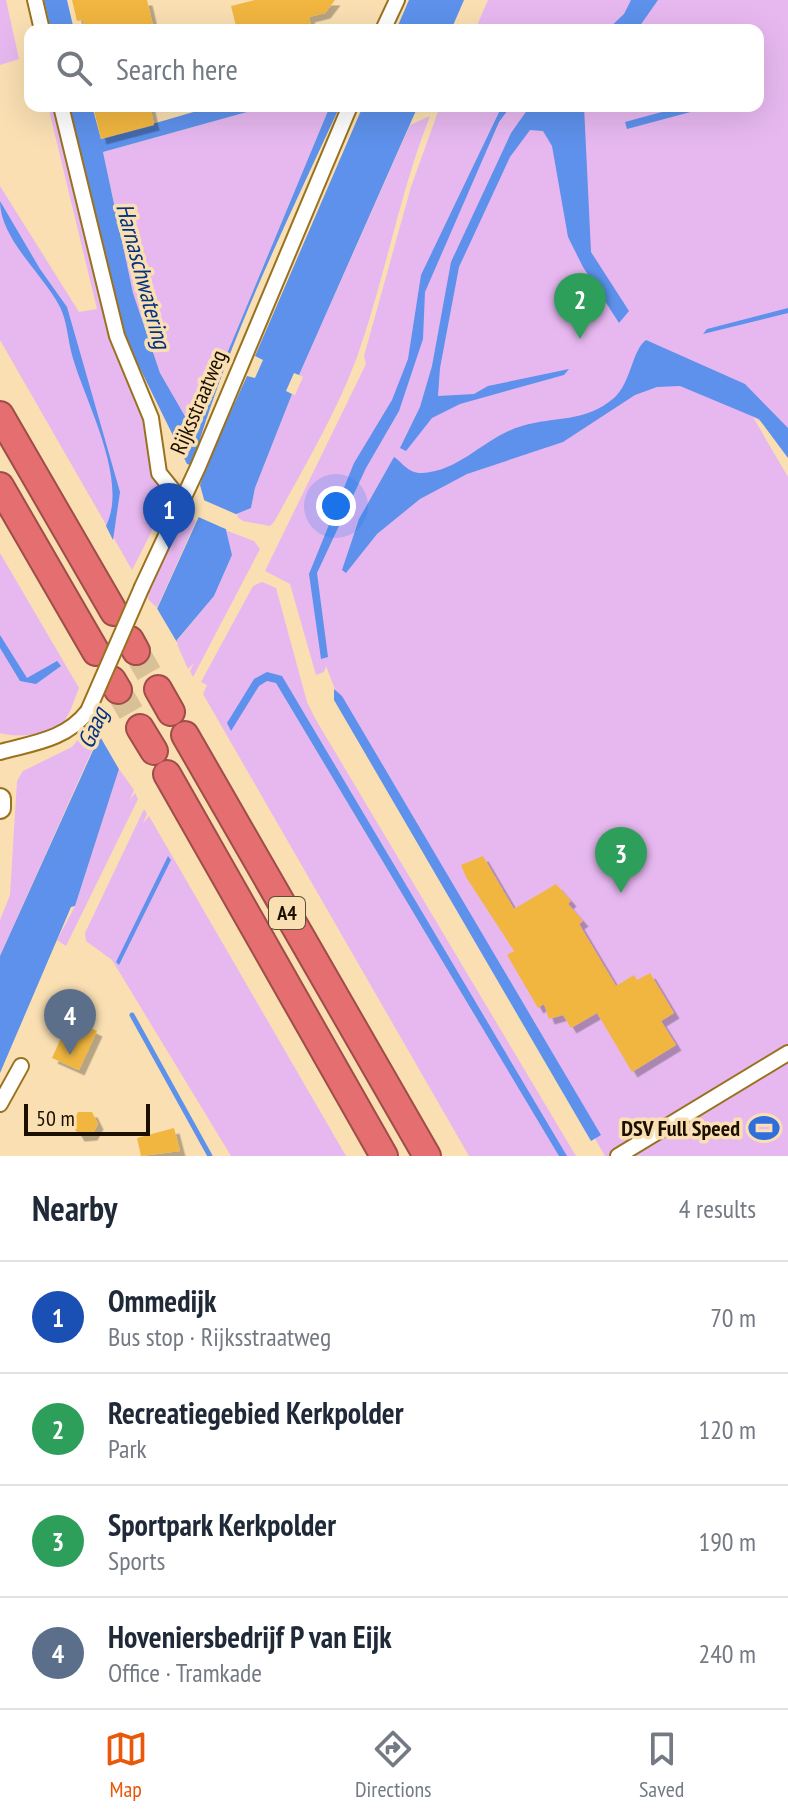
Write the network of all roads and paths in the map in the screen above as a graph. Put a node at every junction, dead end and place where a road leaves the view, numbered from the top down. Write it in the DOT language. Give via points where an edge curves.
graph roads {
  1 [pos="35,0"];
  2 [pos="397,0"];
  3 [pos="41,24"];
  4 [pos="386,24"];
  5 [pos="62,112"];
  6 [pos="347,112"];
  7 [pos="0,415"];
  8 [pos="0,486"];
  9 [pos="180,499"];
  10 [pos="114,612"];
  11 [pos="96,652"];
  12 [pos="158,689"];
  13 [pos="171,712"];
  14 [pos="140,728"];
  15 [pos="185,735"];
  16 [pos="154,751"];
  17 [pos="0,752"];
  18 [pos="167,774"];
  19 [pos="0,799"];
  20 [pos="0,808"];
  21 [pos="788,1053"];
  22 [pos="21,1066"];
  23 [pos="0,1104"];
  24 [pos="384,1156"];
  25 [pos="427,1156"];
  26 [pos="618,1156"];
  1 -- 3 [label="street"];
  2 -- 4 [label="street"];
  5 -- 9 [label="street" via="117,336 151,418 159,473"];
  6 -- 9 [label="street, Rijksstraatweg"];
  7 -- 10 [label="highway"];
  8 -- 11 [label="highway"];
  9 -- 17 [label="street, Rijksstraatweg, bridge" via="88,711 52,739"];
  12 -- 13 [label="highway"];
  14 -- 16 [label="highway"];
  15 -- 25 [label="highway, A4"];
  18 -- 24 [label="highway, A4"];
  19 -- 20 [label="main road"];
  21 -- 26 [label="street"];
  22 -- 23 [label="street"];
}
